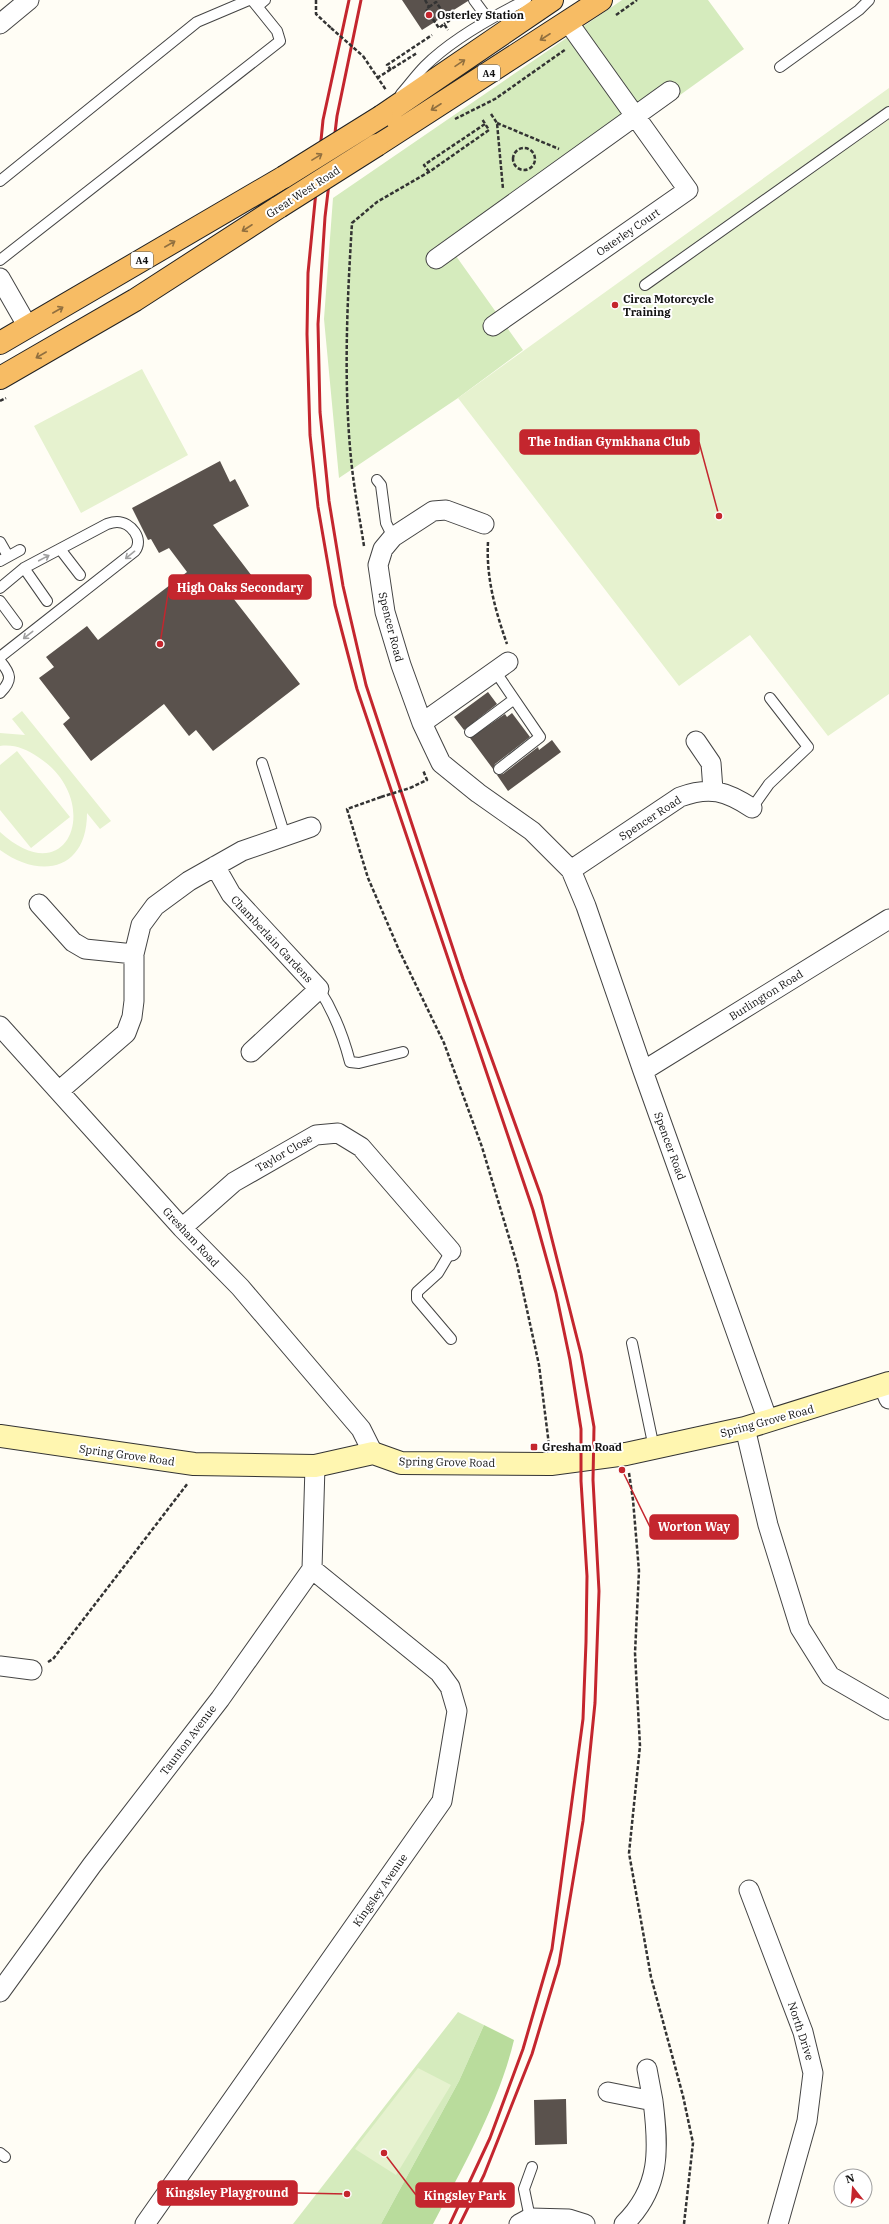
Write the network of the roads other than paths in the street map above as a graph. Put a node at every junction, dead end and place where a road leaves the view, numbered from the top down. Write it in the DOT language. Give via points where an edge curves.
graph roads {
  1 [pos="29,0"];
  2 [pos="249,0"];
  3 [pos="474,0"];
  4 [pos="526,0"];
  5 [pos="552,0"];
  6 [pos="602,0"];
  7 [pos="869,0"];
  8 [pos="258,2"];
  9 [pos="488,19"];
  10 [pos="568,22"];
  11 [pos="0,24"];
  12 [pos="780,67"];
  13 [pos="670,91"];
  14 [pos="889,112"];
  15 [pos="382,116"];
  16 [pos="635,116"];
  17 [pos="0,180"];
  18 [pos="436,259"];
  19 [pos="0,260"];
  20 [pos="0,278"];
  21 [pos="645,285"];
  22 [pos="493,326"];
  23 [pos="28,327"];
  24 [pos="0,343"];
  25 [pos="0,378"];
  26 [pos="377,480"];
  27 [pos="484,524"];
  28 [pos="393,537"];
  29 [pos="0,542"];
  30 [pos="60,549"];
  31 [pos="20,550"];
  32 [pos="4,558"];
  33 [pos="24,568"];
  34 [pos="80,575"];
  35 [pos="0,588"];
  36 [pos="0,601"];
  37 [pos="47,601"];
  38 [pos="17,624"];
  39 [pos="0,657"];
  40 [pos="0,662"];
  41 [pos="501,666"];
  42 [pos="0,693"];
  43 [pos="770,698"];
  44 [pos="513,700"];
  45 [pos="422,723"];
  46 [pos="470,732"];
  47 [pos="696,741"];
  48 [pos="262,763"];
  49 [pos="499,769"];
  50 [pos="713,790"];
  51 [pos="752,808"];
  52 [pos="311,827"];
  53 [pos="285,836"];
  54 [pos="215,866"];
  55 [pos="572,870"];
  56 [pos="39,904"];
  57 [pos="889,919"];
  58 [pos="134,954"];
  59 [pos="319,989"];
  60 [pos="0,1026"];
  61 [pos="251,1052"];
  62 [pos="403,1052"];
  63 [pos="642,1070"];
  64 [pos="59,1091"];
  65 [pos="182,1228"];
  66 [pos="451,1251"];
  67 [pos="451,1339"];
  68 [pos="632,1343"];
  69 [pos="887,1389"];
  70 [pos="768,1421"];
  71 [pos="745,1428"];
  72 [pos="0,1436"];
  73 [pos="654,1448"];
  74 [pos="373,1453"];
  75 [pos="315,1466"];
  76 [pos="312,1569"];
  77 [pos="0,1666"];
  78 [pos="32,1670"];
  79 [pos="889,1710"];
  80 [pos="749,1890"];
  81 [pos="0,1992"];
  82 [pos="647,2069"];
  83 [pos="608,2092"];
  84 [pos="653,2102"];
  85 [pos="532,2167"];
  86 [pos="525,2221"];
  87 [pos="145,2224"];
  88 [pos="585,2224"];
  89 [pos="624,2224"];
  90 [pos="778,2224"];
  1 -- 11 [label="street"];
  2 -- 17 [label="lane" via="197,22"];
  3 -- 9 [label="lane"];
  4 -- 9 [label="lane"];
  15 -- 5 [label="highway, Great West Road / A4, one-way"];
  6 -- 10 [label="highway, Great West Road / A4"];
  7 -- 12 [label="lane" via="860,10"];
  8 -- 19 [label="lane" via="277,31 280,41"];
  9 -- 15 [label="lane" via="426,65"];
  10 -- 16 [label="street, Osterley Court"];
  10 -- 25 [label="highway, Great West Road / A4, one-way, bridge" via="135,300"];
  13 -- 16 [label="street"];
  14 -- 21 [label="lane"];
  23 -- 15 [label="highway, Great West Road / A4, one-way, bridge" via="284,177"];
  16 -- 18 [label="street"];
  16 -- 22 [label="street, Osterley Court" via="688,190"];
  20 -- 23 [label="street"];
  23 -- 24 [label="highway, Great West Road / A4"];
  26 -- 28 [label="lane" via="381,485 386,523"];
  27 -- 28 [label="street, Spencer Road" via="446,510 433,511"];
  28 -- 45 [label="street, Spencer Road" via="383,549 378,565 385,612"];
  29 -- 32 [label="lane"];
  33 -- 30 [label="lane, one-way"];
  30 -- 34 [label="lane"];
  30 -- 39 [label="lane, one-way" via="107,524 117,522 132,528 138,540 135,551"];
  31 -- 32 [label="lane"];
  33 -- 35 [label="lane"];
  33 -- 37 [label="lane"];
  36 -- 38 [label="lane"];
  40 -- 42 [label="lane" via="9,672 7,686"];
  41 -- 44 [label="lane"];
  41 -- 45 [label="street"];
  43 -- 51 [label="lane" via="808,747 769,784"];
  44 -- 46 [label="lane"];
  44 -- 49 [label="lane" via="540,737"];
  45 -- 55 [label="street, Spencer Road" via="441,763 532,831"];
  47 -- 50 [label="street" via="711,763"];
  48 -- 53 [label="lane"];
  50 -- 51 [label="street, Spencer Road" via="736,798"];
  50 -- 55 [label="street, Spencer Road" via="696,791 680,797"];
  52 -- 53 [label="street"];
  53 -- 54 [label="street" via="242,851"];
  54 -- 58 [label="street" via="154,906 140,925"];
  54 -- 59 [label="street, Chamberlain Gardens" via="231,894"];
  55 -- 63 [label="street, Spencer Road"];
  56 -- 58 [label="street" via="73,942 85,949"];
  57 -- 63 [label="street, Burlington Road"];
  58 -- 64 [label="street" via="134,1001 126,1033"];
  59 -- 61 [label="street"];
  59 -- 62 [label="lane" via="333,1010 350,1062 359,1063"];
  60 -- 64 [label="street, Gresham Road"];
  63 -- 70 [label="street, Spencer Road"];
  64 -- 65 [label="street, Gresham Road"];
  65 -- 66 [label="street, Taylor Close" via="234,1182 316,1135 338,1133 361,1147"];
  65 -- 74 [label="street, Gresham Road" via="240,1287 356,1423"];
  66 -- 67 [label="lane" via="438,1273 417,1292 417,1299"];
  68 -- 73 [label="lane"];
  69 -- 70 [label="main road, Spring Grove Road"];
  70 -- 71 [label="main road, Spring Grove Road"];
  71 -- 73 [label="main road, Spring Grove Road"];
  71 -- 79 [label="street" via="768,1525 800,1628 830,1676"];
  72 -- 75 [label="main road, Spring Grove Road" via="194,1464"];
  73 -- 74 [label="main road, Spring Grove Road" via="551,1464 401,1463"];
  74 -- 75 [label="main road, Spring Grove Road"];
  75 -- 76 [label="street"];
  76 -- 81 [label="street, Taunton Avenue" via="220,1699 92,1865"];
  76 -- 87 [label="street, Kingsley Avenue" via="439,1672 450,1687 457,1711 442,1801"];
  77 -- 78 [label="street"];
  80 -- 90 [label="street, North Drive" via="803,2032 813,2073 807,2121"];
  82 -- 84 [label="street"];
  83 -- 84 [label="street"];
  84 -- 89 [label="street" via="657,2135 653,2181 633,2216"];
  85 -- 86 [label="lane" via="524,2189"];
  86 -- 88 [label="street" via="569,2219"];
}
